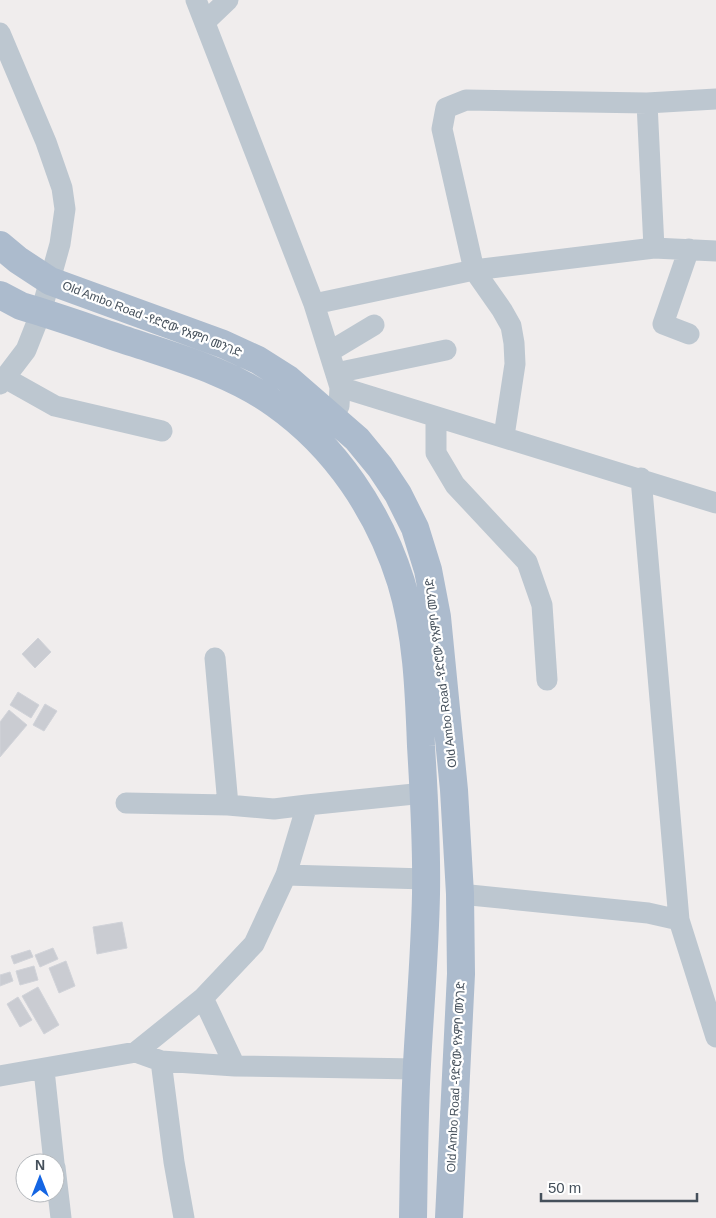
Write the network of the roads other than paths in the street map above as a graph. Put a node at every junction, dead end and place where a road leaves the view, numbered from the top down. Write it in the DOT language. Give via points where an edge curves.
graph roads {
  1 [pos="196,0"];
  2 [pos="228,0"];
  3 [pos="206,21"];
  4 [pos="0,33"];
  5 [pos="716,99"];
  6 [pos="647,103"];
  7 [pos="0,245"];
  8 [pos="654,248"];
  9 [pos="689,249"];
  10 [pos="716,251"];
  11 [pos="474,270"];
  12 [pos="50,281"];
  13 [pos="0,295"];
  14 [pos="314,304"];
  15 [pos="40,312"];
  16 [pos="374,325"];
  17 [pos="689,334"];
  18 [pos="446,350"];
  19 [pos="329,352"];
  20 [pos="338,380"];
  21 [pos="2,381"];
  22 [pos="334,417"];
  23 [pos="436,417"];
  24 [pos="162,431"];
  25 [pos="504,436"];
  26 [pos="316,439"];
  27 [pos="641,478"];
  28 [pos="716,503"];
  29 [pos="216,658"];
  30 [pos="547,680"];
  31 [pos="424,793"];
  32 [pos="126,803"];
  33 [pos="228,805"];
  34 [pos="306,805"];
  35 [pos="286,875"];
  36 [pos="426,879"];
  37 [pos="460,894"];
  38 [pos="679,920"];
  39 [pos="203,998"];
  40 [pos="716,1037"];
  41 [pos="136,1052"];
  42 [pos="161,1061"];
  43 [pos="235,1066"];
  44 [pos="417,1069"];
  45 [pos="44,1070"];
  46 [pos="0,1076"];
  47 [pos="53,1153"];
  48 [pos="60,1203"];
  49 [pos="62,1218"];
  50 [pos="184,1218"];
  51 [pos="413,1218"];
  52 [pos="449,1218"];
  1 -- 3 [label="street"];
  2 -- 3 [label="street"];
  3 -- 14 [label="street"];
  4 -- 12 [label="street" via="29,97 62,188 65,209"];
  5 -- 6 [label="street"];
  6 -- 8 [label="street"];
  6 -- 11 [label="street" via="466,100 446,108 442,129"];
  7 -- 12 [label="main road, Old Ambo Road -የድሮው የአምቦ መንገድ"];
  8 -- 9 [label="street"];
  8 -- 11 [label="street"];
  9 -- 10 [label="street"];
  9 -- 17 [label="street" via="663,324"];
  11 -- 14 [label="street"];
  11 -- 25 [label="street" via="502,310 514,343 515,364"];
  12 -- 15 [label="street"];
  12 -- 22 [label="main road, Old Ambo Road -የድሮው የአምቦ መንገድ" via="187,330 258,360 288,379"];
  13 -- 15 [label="main road, Old Ambo Road -የድሮው የአምቦ መንገድ"];
  14 -- 19 [label="street"];
  15 -- 21 [label="street" via="26,350"];
  15 -- 26 [label="main road, Old Ambo Road -የድሮው የአምቦ መንገድ" via="182,359 246,387 275,404"];
  16 -- 19 [label="street"];
  18 -- 20 [label="street"];
  19 -- 20 [label="street"];
  20 -- 22 [label="street" via="339,406"];
  20 -- 23 [label="street"];
  21 -- 24 [label="street" via="55,406"];
  22 -- 26 [label="street"];
  22 -- 37 [label="main road, Old Ambo Road -የድሮው የአምቦ መንገድ" via="357,439 398,494 415,528 428,570 437,617 454,790"];
  23 -- 25 [label="street"];
  23 -- 30 [label="street" via="436,453 455,485 527,562 542,605"];
  25 -- 27 [label="street"];
  26 -- 31 [label="main road, Old Ambo Road -የድሮው የአምቦ መንገድ" via="342,467 368,505 402,584 411,625 419,697"];
  27 -- 28 [label="street"];
  27 -- 38 [label="street"];
  29 -- 33 [label="street"];
  31 -- 34 [label="street"];
  31 -- 36 [label="main road, Old Ambo Road -የድሮው የአምቦ መንገድ"];
  32 -- 33 [label="street"];
  33 -- 34 [label="street" via="274,809"];
  34 -- 35 [label="street"];
  35 -- 36 [label="street"];
  35 -- 39 [label="street" via="254,944"];
  36 -- 44 [label="main road, Old Ambo Road -የድሮው የአምቦ መንገድ"];
  37 -- 38 [label="street" via="648,913"];
  37 -- 52 [label="main road, Old Ambo Road -የድሮው የአምቦ መንገድ" via="461,974"];
  38 -- 40 [label="street"];
  39 -- 41 [label="street"];
  39 -- 43 [label="street"];
  41 -- 42 [label="street"];
  41 -- 45 [label="street"];
  42 -- 43 [label="street"];
  42 -- 50 [label="street"];
  43 -- 44 [label="street"];
  44 -- 51 [label="main road, Old Ambo Road -የድሮው የአምቦ መንገድ"];
  45 -- 46 [label="street"];
  45 -- 47 [label="street"];
  48 -- 49 [label="street"];
}
